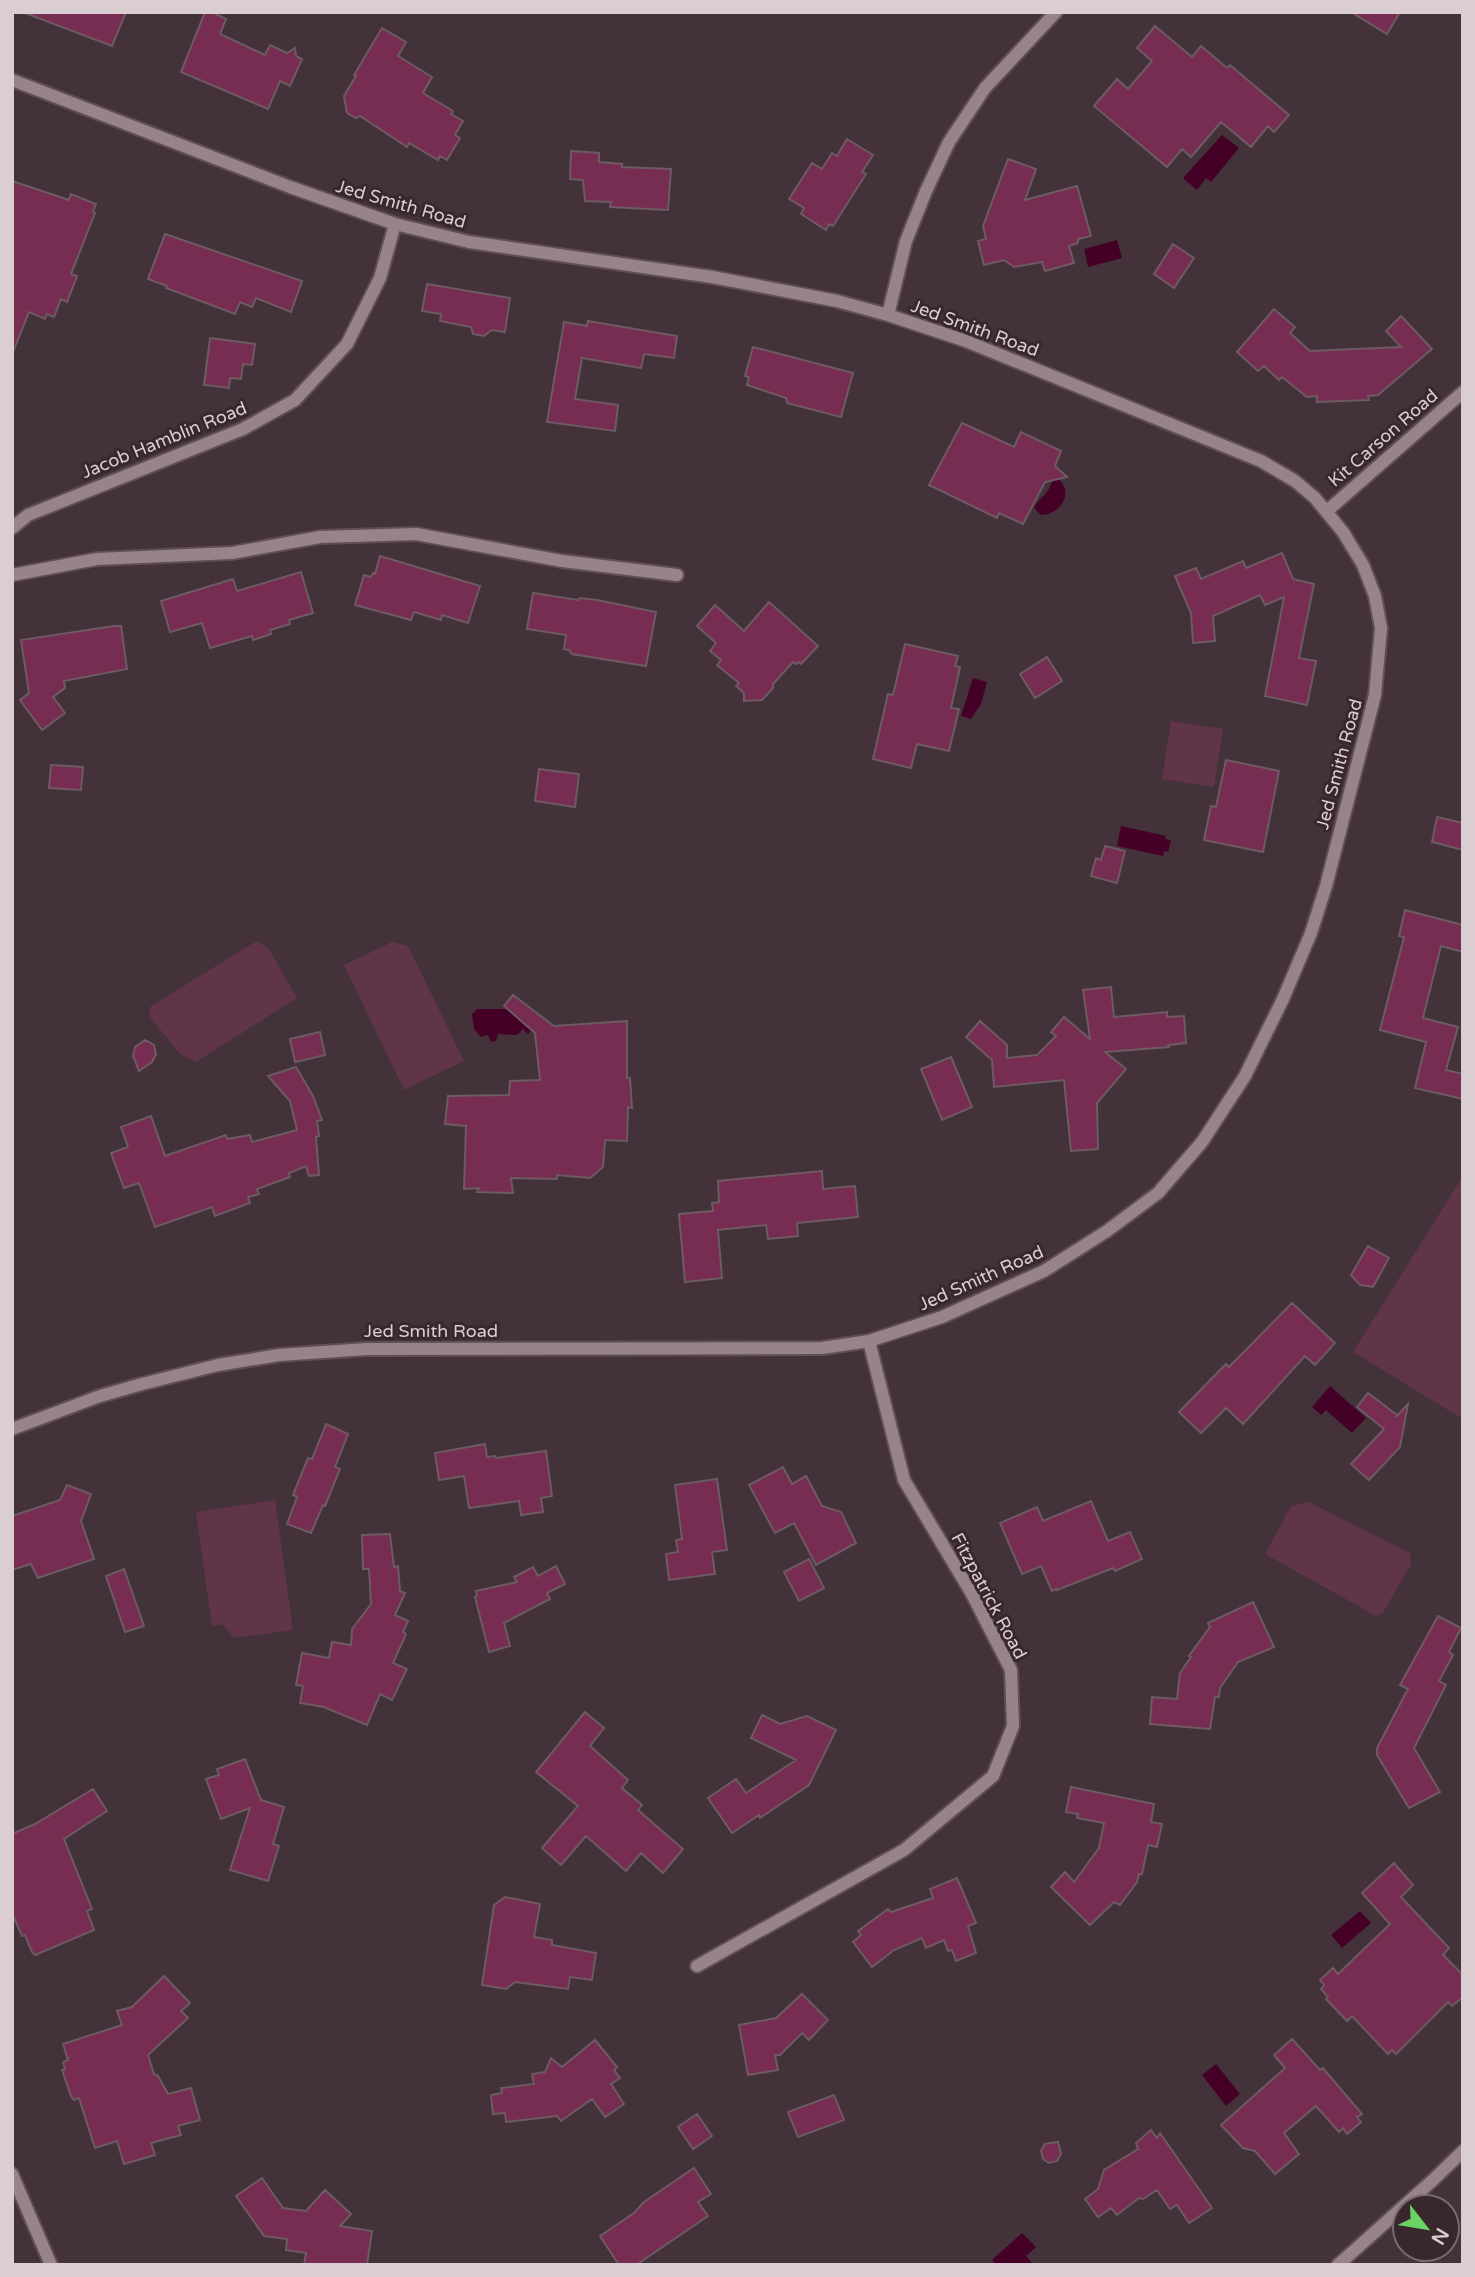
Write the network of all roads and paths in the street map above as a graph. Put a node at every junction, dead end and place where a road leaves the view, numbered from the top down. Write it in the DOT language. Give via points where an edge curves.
graph roads {
  1 [pos="1056,12"];
  2 [pos="12,80"];
  3 [pos="395,224"];
  4 [pos="888,314"];
  5 [pos="1463,392"];
  6 [pos="1327,511"];
  7 [pos="12,528"];
  8 [pos="12,575"];
  9 [pos="677,575"];
  10 [pos="869,1341"];
  11 [pos="12,1429"];
  12 [pos="697,1966"];
  13 [pos="1463,2151"];
  14 [pos="12,2174"];
  15 [pos="51,2265"];
  16 [pos="1338,2265"];
  1 -- 4 [label="street" via="985,88 949,142 906,241"];
  2 -- 3 [label="street, Jed Smith Road"];
  3 -- 4 [label="street, Jed Smith Road" via="469,242 712,277"];
  3 -- 7 [label="street, Jacob Hamblin Road" via="380,278 346,344 295,400 243,429 28,514"];
  4 -- 6 [label="street, Jed Smith Road" via="967,341 1261,461 1295,481"];
  5 -- 6 [label="street, Kit Carson Road"];
  6 -- 10 [label="street, Jed Smith Road" via="1363,565 1375,596 1381,628 1375,695 1311,933 1245,1076 1202,1142 1158,1193 1107,1231 1044,1271 942,1317"];
  8 -- 9 [label="street" via="97,559 232,553 320,537 416,534 562,561"];
  10 -- 11 [label="street, Jed Smith Road" via="822,1348 367,1349 279,1355 142,1384"];
  10 -- 12 [label="street, Fitzpatrick Road" via="904,1480 1011,1670 1013,1726 993,1776 904,1850"];
  13 -- 16 [label="street"];
  14 -- 15 [label="street"];
}
